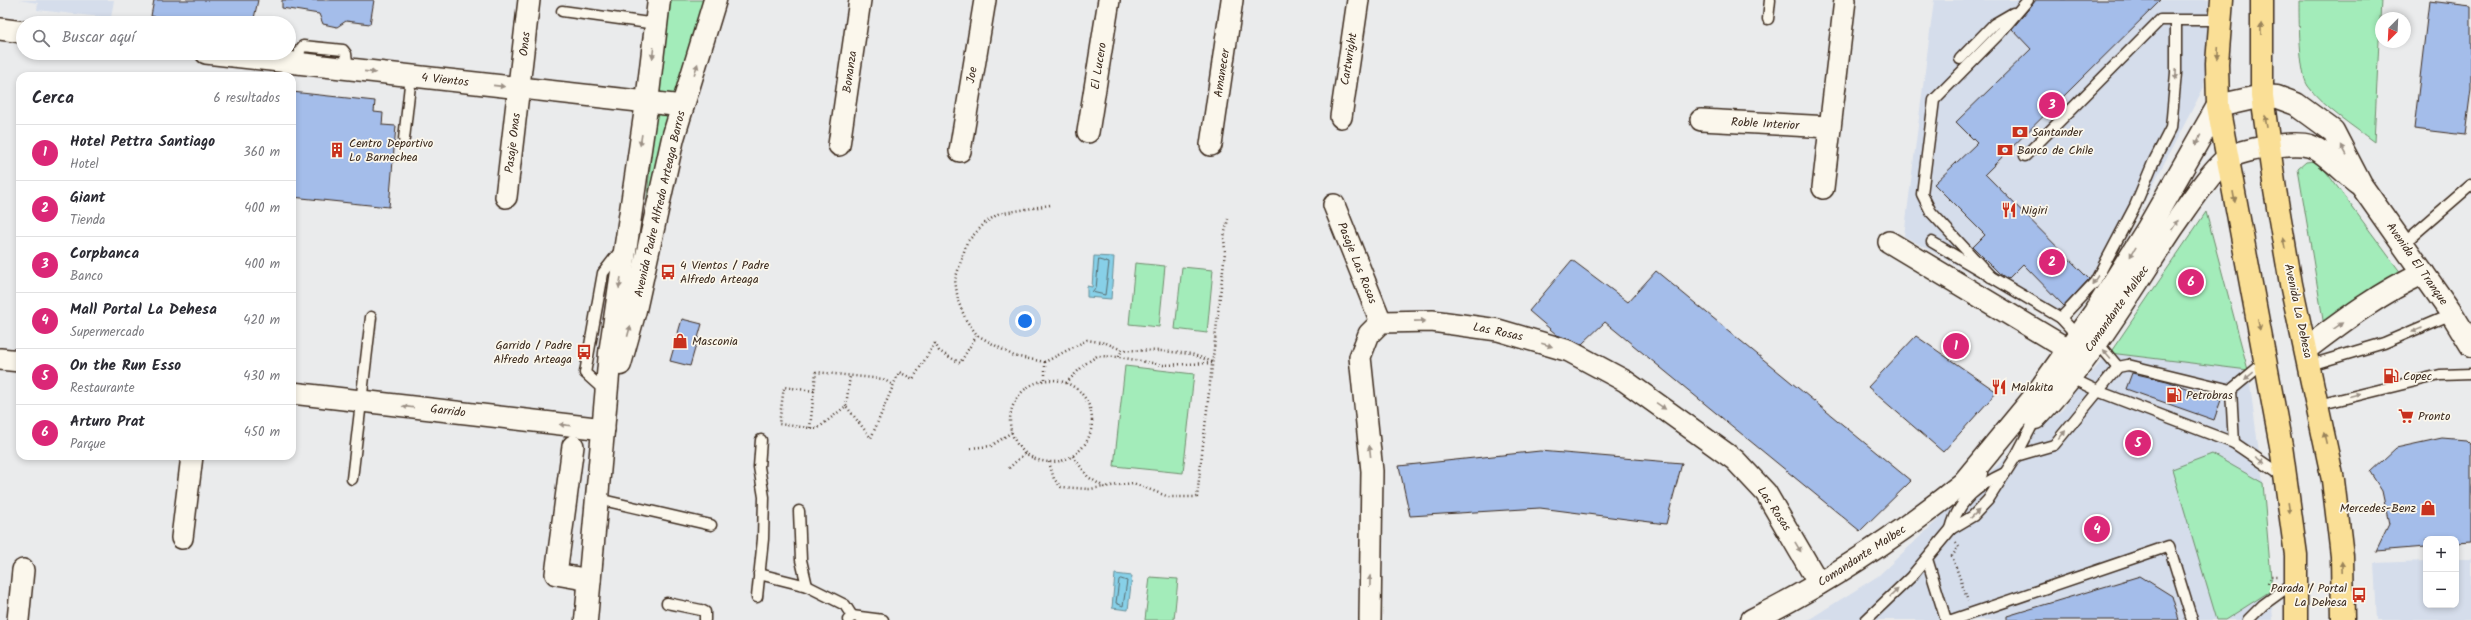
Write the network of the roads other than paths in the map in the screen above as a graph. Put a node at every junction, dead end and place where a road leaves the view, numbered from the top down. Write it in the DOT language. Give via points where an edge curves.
graph roads {
  1 [pos="529,0"];
  2 [pos="659,0"];
  3 [pos="715,0"];
  4 [pos="860,0"];
  5 [pos="985,0"];
  6 [pos="1109,0"];
  7 [pos="1232,0"];
  8 [pos="1358,0"];
  9 [pos="1770,0"];
  10 [pos="1845,0"];
  11 [pos="2262,0"];
  12 [pos="2025,4"];
  13 [pos="2221,10"];
  14 [pos="562,11"];
  15 [pos="1768,19"];
  16 [pos="2176,21"];
  17 [pos="656,24"];
  18 [pos="0,30"];
  19 [pos="16,31"];
  20 [pos="1960,59"];
  21 [pos="265,60"];
  22 [pos="411,76"];
  23 [pos="520,88"];
  24 [pos="2262,96"];
  25 [pos="647,102"];
  26 [pos="683,106"];
  27 [pos="2218,106"];
  28 [pos="1341,117"];
  29 [pos="1701,120"];
  30 [pos="1830,127"];
  31 [pos="1088,132"];
  32 [pos="404,139"];
  33 [pos="839,145"];
  34 [pos="1211,145"];
  35 [pos="2270,146"];
  36 [pos="960,151"];
  37 [pos="2025,156"];
  38 [pos="2227,159"];
  39 [pos="2361,185"];
  40 [pos="2471,185"];
  41 [pos="1824,188"];
  42 [pos="506,197"];
  43 [pos="1334,205"];
  44 [pos="1889,242"];
  45 [pos="1932,242"];
  46 [pos="2403,244"];
  47 [pos="2424,273"];
  48 [pos="1992,277"];
  49 [pos="2452,314"];
  50 [pos="371,317"];
  51 [pos="2061,318"];
  52 [pos="1381,322"];
  53 [pos="2080,343"];
  54 [pos="2471,345"];
  55 [pos="2308,357"];
  56 [pos="0,359"];
  57 [pos="16,361"];
  58 [pos="2266,361"];
  59 [pos="2118,367"];
  60 [pos="2471,374"];
  61 [pos="2069,377"];
  62 [pos="2231,390"];
  63 [pos="2100,392"];
  64 [pos="296,393"];
  65 [pos="360,401"];
  66 [pos="2318,405"];
  67 [pos="606,410"];
  68 [pos="2037,416"];
  69 [pos="761,440"];
  70 [pos="2234,443"];
  71 [pos="573,446"];
  72 [pos="2016,456"];
  73 [pos="192,460"];
  74 [pos="2006,473"];
  75 [pos="2285,477"];
  76 [pos="352,479"];
  77 [pos="1965,481"];
  78 [pos="598,499"];
  79 [pos="799,511"];
  80 [pos="711,525"];
  81 [pos="1949,531"];
  82 [pos="182,538"];
  83 [pos="1927,559"];
  84 [pos="23,570"];
  85 [pos="760,574"];
  86 [pos="590,580"];
  87 [pos="2296,581"];
  88 [pos="1819,584"];
  89 [pos="807,586"];
  90 [pos="757,597"];
  91 [pos="667,603"];
  92 [pos="850,618"];
  93 [pos="18,620"];
  94 [pos="586,620"];
  95 [pos="706,620"];
  96 [pos="883,620"];
  97 [pos="1370,620"];
  98 [pos="1752,620"];
  99 [pos="1866,620"];
  100 [pos="1946,620"];
  101 [pos="1952,620"];
  102 [pos="2192,620"];
  103 [pos="2248,620"];
  104 [pos="2296,620"];
  105 [pos="2343,620"];
  1 -- 23 [label="street, Onas"];
  2 -- 17 [label="street, Avenida Padre Alfredo Arteaga Barros"];
  26 -- 3 [label="street, Avenida Padre Alfredo Arteaga Barros, one-way"];
  4 -- 33 [label="street, Bonanza"];
  5 -- 36 [label="street, Joe"];
  6 -- 31 [label="street, El Lucero"];
  7 -- 34 [label="street, Amanecer"];
  8 -- 28 [label="street, Cartwright"];
  9 -- 15 [label="lane"];
  10 -- 30 [label="street"];
  24 -- 11 [label="main road, Avenida La Dehesa, one-way"];
  12 -- 20 [label="lane" via="1994,24"];
  12 -- 48 [label="lane" via="1934,100 1922,194 1931,212"];
  13 -- 16 [label="lane"];
  13 -- 27 [label="main road, one-way"];
  14 -- 17 [label="lane"];
  16 -- 37 [label="lane" via="2160,20"];
  16 -- 51 [label="lane, one-way" via="2176,73 2171,128 2135,206 2095,282"];
  17 -- 25 [label="street, Avenida Padre Alfredo Arteaga Barros, one-way"];
  18 -- 19 [label="street"];
  21 -- 22 [label="street, 4 Vientos, one-way"];
  22 -- 23 [label="street, 4 Vientos, one-way"];
  22 -- 32 [label="lane"];
  23 -- 25 [label="street, 4 Vientos"];
  23 -- 42 [label="street, Pasaje Onas"];
  24 -- 27 [label="street"];
  35 -- 24 [label="main road, Avenida La Dehesa, one-way"];
  39 -- 24 [label="street, Avenida El Tranque, one-way" via="2333,130 2296,104 2276,97"];
  25 -- 26 [label="street, 4 Vientos"];
  25 -- 67 [label="street, Avenida Padre Alfredo Arteaga Barros, one-way" via="625,245"];
  67 -- 26 [label="street, Avenida Padre Alfredo Arteaga Barros, one-way" via="635,310"];
  27 -- 38 [label="main road"];
  27 -- 53 [label="street, Comandante Malbec, one-way"];
  29 -- 30 [label="street, Roble Interior"];
  30 -- 41 [label="street"];
  35 -- 38 [label="street"];
  35 -- 39 [label="street, Avenida El Tranque" via="2311,146"];
  55 -- 35 [label="main road, Avenida La Dehesa, one-way" via="2283,238"];
  53 -- 38 [label="street, Comandante Malbec, one-way" via="2198,192"];
  38 -- 58 [label="main road, one-way"];
  39 -- 46 [label="street, Avenida El Tranque"];
  40 -- 46 [label="lane"];
  43 -- 52 [label="street, Pasaje Las Rosas"];
  44 -- 53 [label="street, Comandante Malbec"];
  45 -- 48 [label="lane"];
  46 -- 47 [label="street, Avenida El Tranque"];
  47 -- 49 [label="street, Avenida El Tranque"];
  55 -- 47 [label="street, one-way" via="2376,300"];
  48 -- 51 [label="lane"];
  49 -- 54 [label="street, Avenida El Tranque"];
  49 -- 55 [label="lane, one-way" via="2384,343"];
  50 -- 65 [label="lane"];
  51 -- 53 [label="lane"];
  52 -- 88 [label="street, Las Rosas, one-way" via="1432,321 1498,330 1569,351 1625,381 1735,460 1766,493"];
  97 -- 52 [label="street, one-way" via="1372,471 1360,356 1369,334"];
  59 -- 53 [label="lane, one-way"];
  53 -- 61 [label="street, Comandante Malbec"];
  53 -- 77 [label="street, Comandante Malbec"];
  55 -- 66 [label="main road, Avenida La Dehesa"];
  56 -- 57 [label="street"];
  58 -- 62 [label="lane, one-way"];
  58 -- 75 [label="main road"];
  59 -- 62 [label="lane" via="2128,365"];
  59 -- 63 [label="lane"];
  66 -- 60 [label="lane, one-way" via="2440,375"];
  61 -- 63 [label="lane"];
  61 -- 68 [label="street, Comandante Malbec"];
  62 -- 70 [label="lane"];
  63 -- 70 [label="lane"];
  72 -- 63 [label="lane, one-way" via="2054,445"];
  64 -- 65 [label="street, Garrido"];
  67 -- 65 [label="street, Garrido, one-way"];
  65 -- 76 [label="lane"];
  105 -- 66 [label="main road, Avenida La Dehesa, one-way" via="2338,518"];
  67 -- 78 [label="street, Avenida Padre Alfredo Arteaga Barros"];
  68 -- 72 [label="lane"];
  68 -- 77 [label="street, Comandante Malbec"];
  69 -- 85 [label="lane" via="759,467 764,497"];
  70 -- 75 [label="lane, one-way"];
  71 -- 86 [label="street" via="556,574"];
  72 -- 74 [label="lane"];
  73 -- 82 [label="street"];
  81 -- 74 [label="lane, one-way" via="1974,516"];
  74 -- 81 [label="lane" via="1993,478 1962,501"];
  75 -- 87 [label="main road, one-way" via="2296,555"];
  77 -- 88 [label="street, Comandante Malbec" via="1894,537"];
  78 -- 80 [label="lane"];
  78 -- 86 [label="street, Avenida Padre Alfredo Arteaga Barros"];
  79 -- 89 [label="lane" via="801,560"];
  81 -- 83 [label="lane"];
  99 -- 83 [label="lane, one-way"];
  83 -- 100 [label="lane"];
  84 -- 93 [label="street"];
  85 -- 89 [label="lane"];
  85 -- 90 [label="lane"];
  86 -- 94 [label="street, Avenida Padre Alfredo Arteaga Barros"];
  87 -- 103 [label="lane" via="2263,605"];
  87 -- 104 [label="main road"];
  88 -- 98 [label="street, Comandante Malbec"];
  89 -- 92 [label="lane" via="845,605"];
  91 -- 95 [label="lane" via="701,610 705,612"];
  92 -- 96 [label="lane"];
  101 -- 102 [label="lane" via="2169,546"];
}
